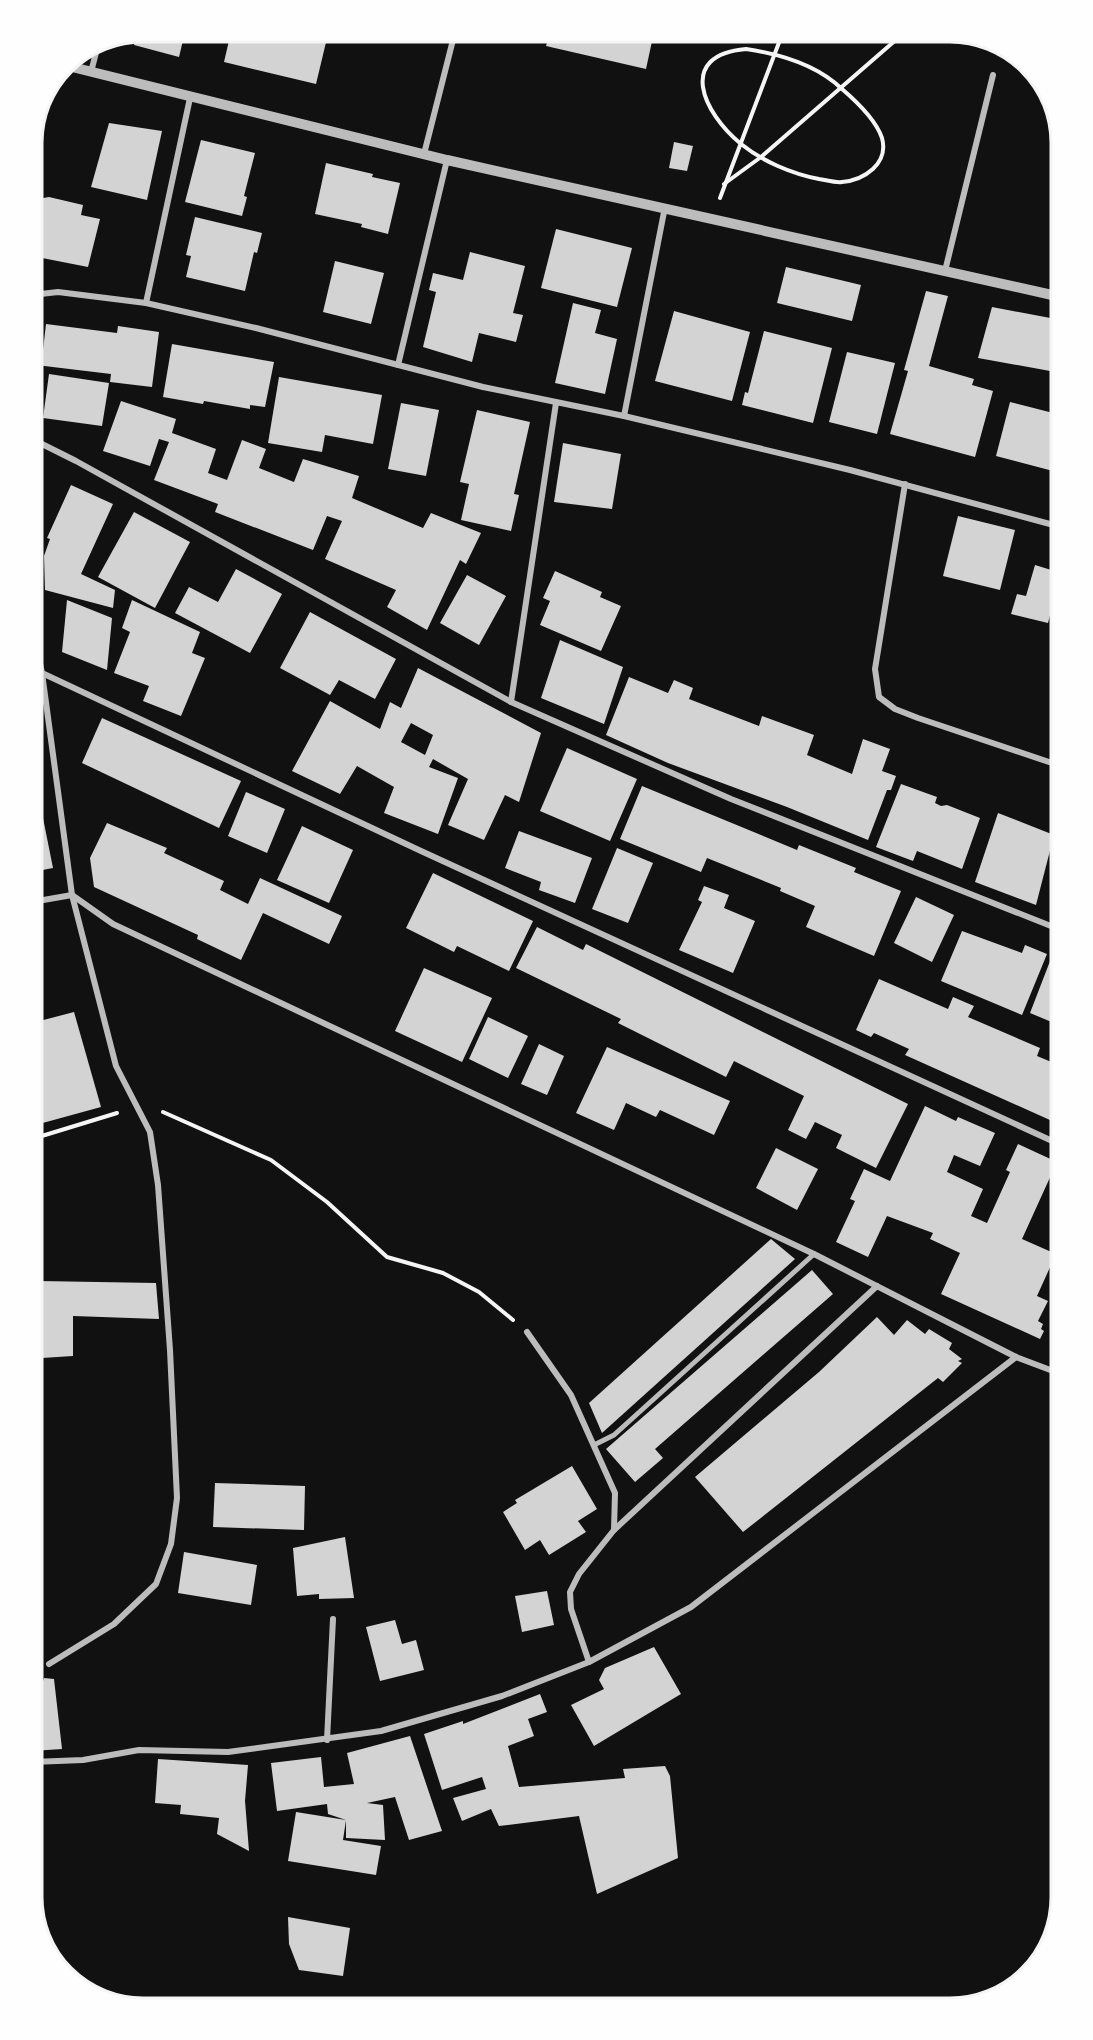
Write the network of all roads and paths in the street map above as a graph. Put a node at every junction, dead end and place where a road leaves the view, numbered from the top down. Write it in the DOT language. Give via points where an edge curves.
graph roads {
  1 [pos="452,42"];
  2 [pos="779,42"];
  3 [pos="893,42"];
  4 [pos="775,53"];
  5 [pos="96,54"];
  6 [pos="75,69"];
  7 [pos="91,74"];
  8 [pos="993,75"];
  9 [pos="841,87"];
  10 [pos="190,98"];
  11 [pos="740,144"];
  12 [pos="424,154"];
  13 [pos="761,157"];
  14 [pos="447,160"];
  15 [pos="724,184"];
  16 [pos="665,207"];
  17 [pos="714,219"];
  18 [pos="945,271"];
  19 [pos="42,294"];
  20 [pos="1051,295"];
  21 [pos="146,303"];
  22 [pos="398,365"];
  23 [pos="556,403"];
  24 [pos="624,416"];
  25 [pos="42,444"];
  26 [pos="905,484"];
  27 [pos="1051,524"];
  28 [pos="42,673"];
  29 [pos="511,702"];
  30 [pos="1051,762"];
  31 [pos="72,895"];
  32 [pos="42,900"];
  33 [pos="1051,926"];
  34 [pos="133,1098"];
  35 [pos="137,1106"];
  36 [pos="42,1136"];
  37 [pos="1051,1140"];
  38 [pos="814,1254"];
  39 [pos="877,1286"];
  40 [pos="527,1332"];
  41 [pos="1016,1357"];
  42 [pos="1051,1370"];
  43 [pos="594,1445"];
  44 [pos="614,1530"];
  45 [pos="333,1619"];
  46 [pos="589,1662"];
  47 [pos="49,1664"];
  48 [pos="327,1740"];
  49 [pos="42,1762"];
  1 -- 12 [label="street"];
  2 -- 4 [label="path"];
  3 -- 9 [label="path"];
  4 -- 9 [label="path"];
  4 -- 11 [label="path"];
  4 -- 11 [label="path" via="726,51 714,57 704,72 706,102"];
  5 -- 7 [label="street"];
  6 -- 7 [label="street"];
  7 -- 10 [label="street"];
  8 -- 18 [label="street"];
  9 -- 13 [label="path"];
  9 -- 13 [label="path" via="869,116 882,139 881,159 866,177 841,182 807,177"];
  10 -- 12 [label="street"];
  10 -- 21 [label="street"];
  11 -- 13 [label="path"];
  11 -- 15 [label="path"];
  12 -- 14 [label="street"];
  13 -- 15 [label="path"];
  14 -- 16 [label="street"];
  14 -- 22 [label="street"];
  15 -- 17 [label="path"];
  16 -- 17 [label="street"];
  16 -- 24 [label="street"];
  17 -- 18 [label="street"];
  18 -- 20 [label="street"];
  19 -- 21 [label="street" via="58,292"];
  21 -- 22 [label="street"];
  22 -- 23 [label="street"];
  23 -- 24 [label="street"];
  23 -- 29 [label="street"];
  24 -- 26 [label="street"];
  25 -- 29 [label="street"];
  26 -- 27 [label="street"];
  26 -- 30 [label="street" via="875,669 879,698 918,718"];
  28 -- 31 [label="street"];
  28 -- 37 [label="street"];
  29 -- 33 [label="street" via="731,799"];
  31 -- 32 [label="street"];
  31 -- 34 [label="street" via="116,1066"];
  31 -- 38 [label="street" via="113,924"];
  34 -- 35 [label="street"];
  34 -- 40 [label="path" via="271,1160 327,1202 387,1257 443,1274 479,1292"];
  35 -- 36 [label="path"];
  35 -- 47 [label="street" via="150,1132 164,1268 177,1498 171,1544 156,1584 114,1624"];
  38 -- 39 [label="street"];
  38 -- 43 [label="street" via="614,1435"];
  39 -- 41 [label="street"];
  39 -- 44 [label="street"];
  40 -- 43 [label="street" via="571,1395"];
  41 -- 42 [label="street"];
  41 -- 46 [label="street" via="691,1607"];
  43 -- 44 [label="street" via="615,1493"];
  44 -- 46 [label="street" via="579,1574 570,1592 571,1609"];
  45 -- 48 [label="street"];
  46 -- 48 [label="street" via="502,1696 381,1731"];
  48 -- 49 [label="street" via="228,1752 139,1750 83,1760"];
}
